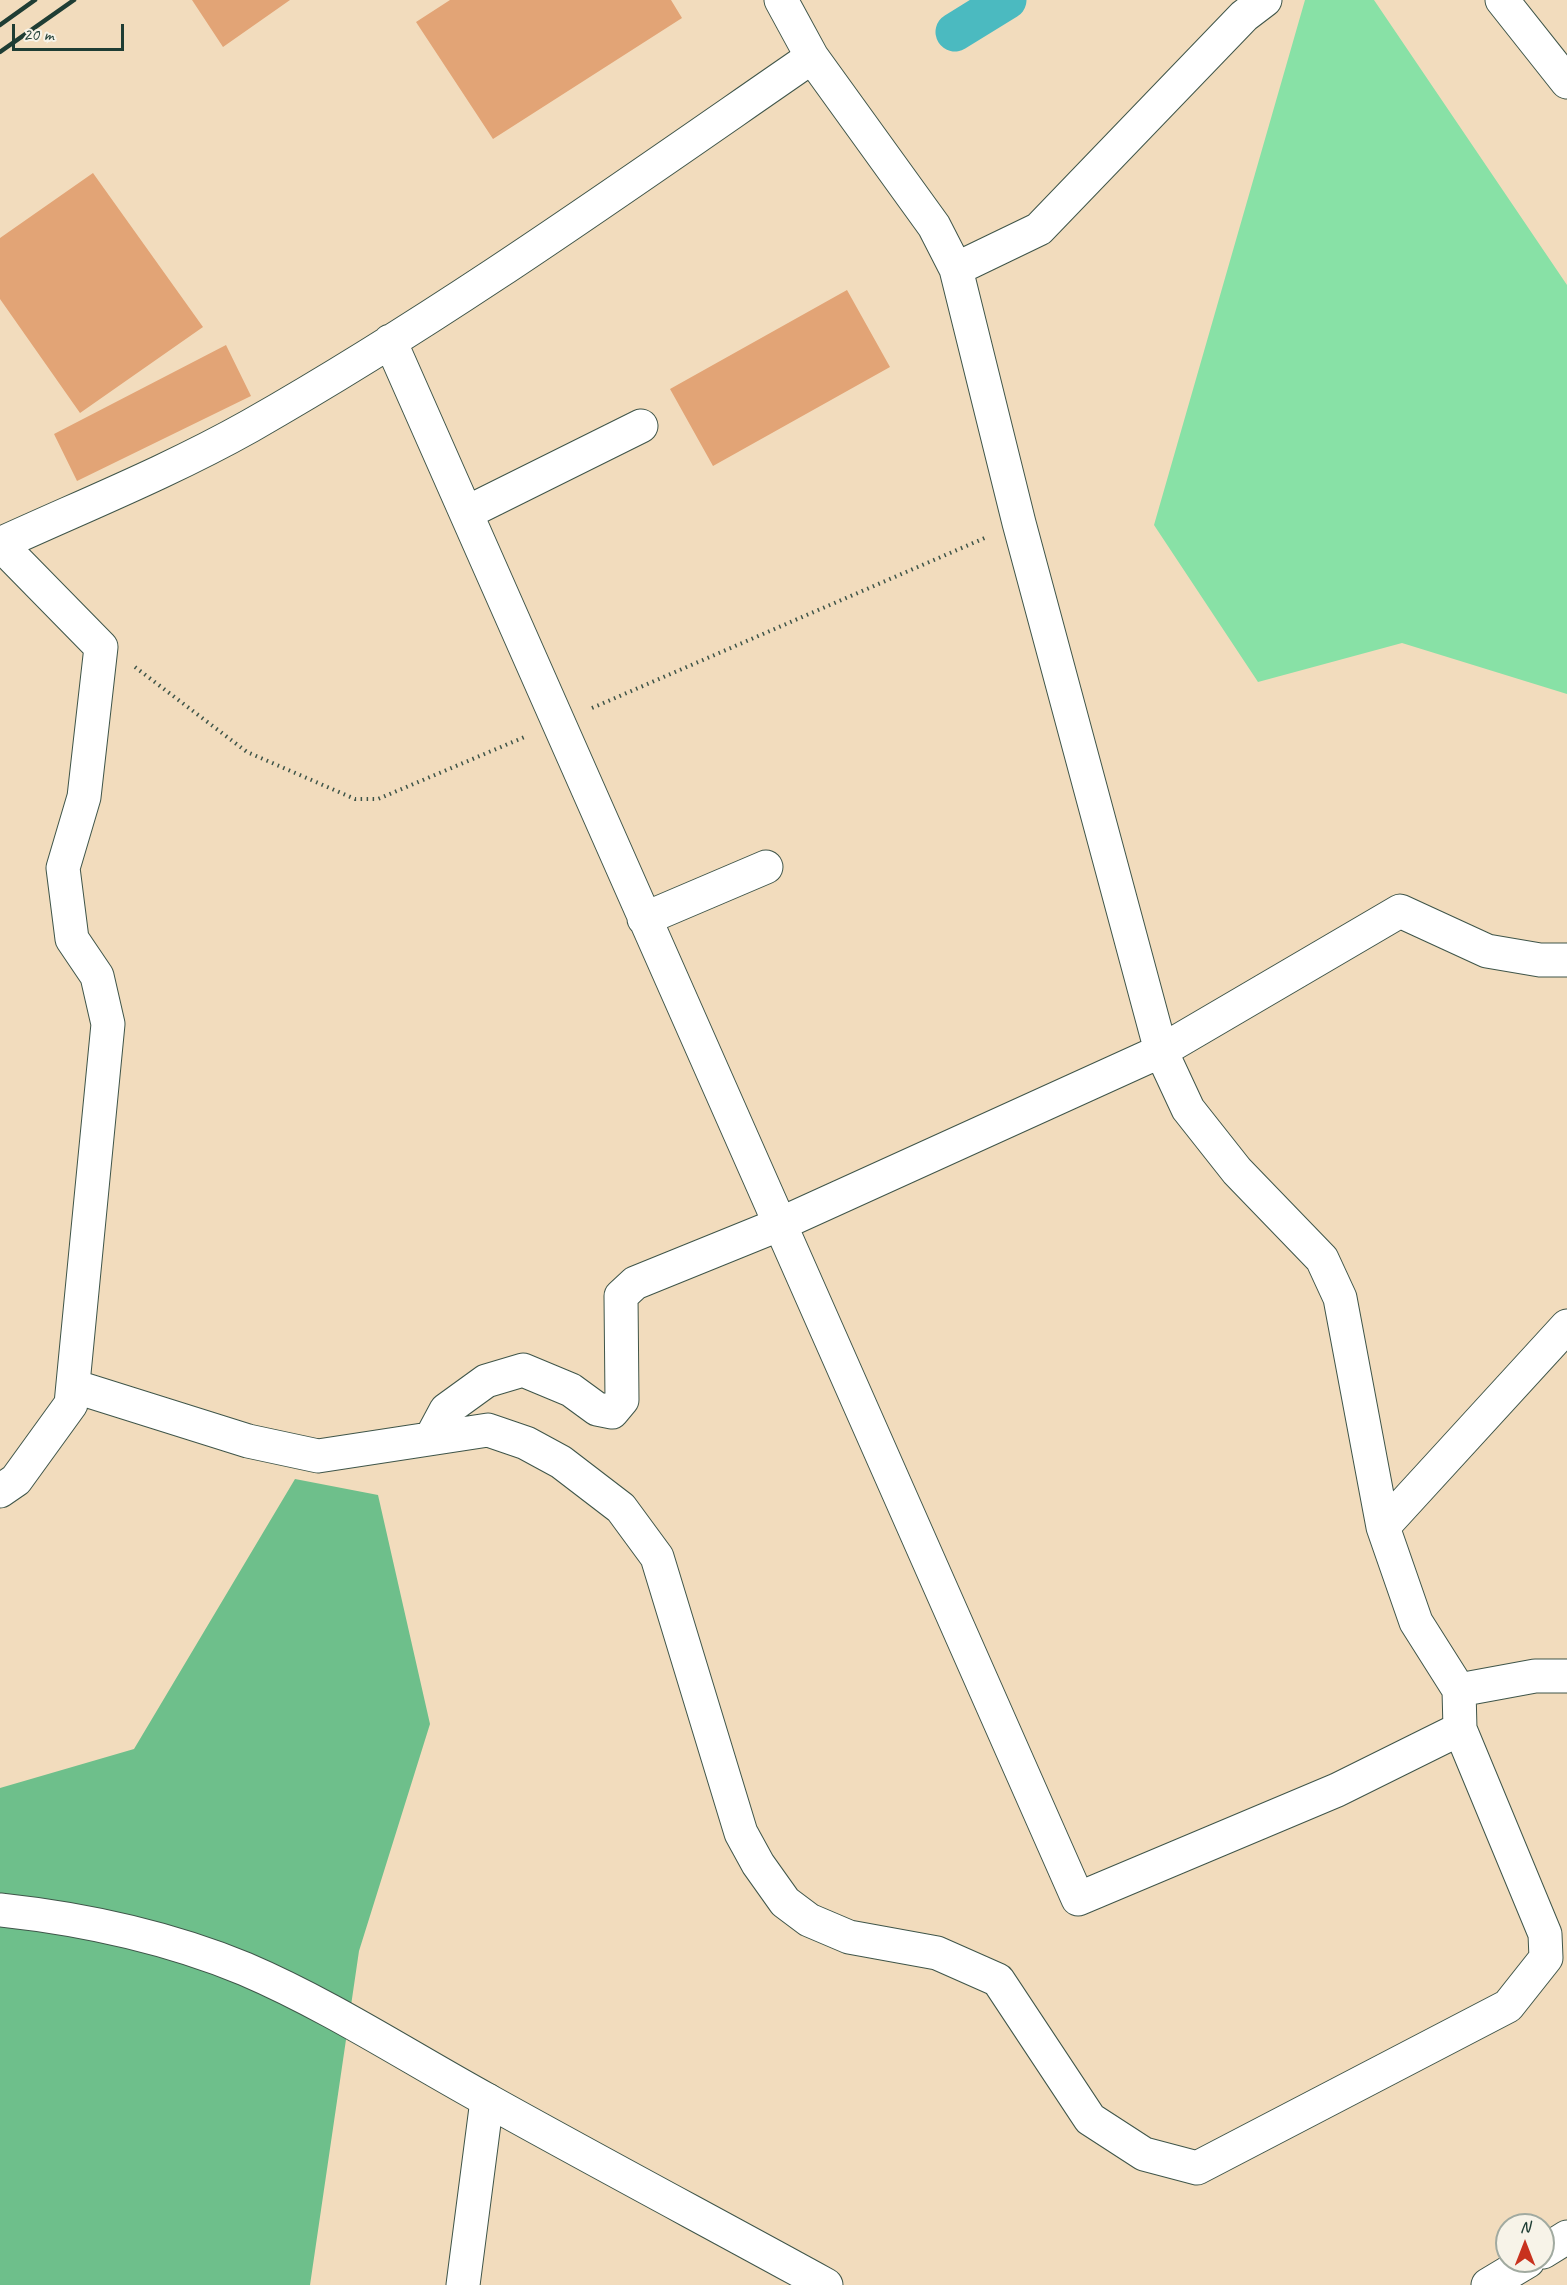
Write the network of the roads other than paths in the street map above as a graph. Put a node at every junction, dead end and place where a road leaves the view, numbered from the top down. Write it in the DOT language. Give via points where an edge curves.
graph roads {
  1 [pos="781,0"];
  2 [pos="1265,0"];
  3 [pos="1502,0"];
  4 [pos="812,57"];
  5 [pos="1567,82"];
  6 [pos="956,269"];
  7 [pos="390,341"];
  8 [pos="641,426"];
  9 [pos="466,513"];
  10 [pos="0,544"];
  11 [pos="766,867"];
  12 [pos="644,919"];
  13 [pos="1567,960"];
  14 [pos="1161,1051"];
  15 [pos="778,1225"];
  16 [pos="1567,1326"];
  17 [pos="73,1386"];
  18 [pos="431,1438"];
  19 [pos="0,1491"];
  20 [pos="1383,1527"];
  21 [pos="1567,1676"];
  22 [pos="1459,1690"];
  23 [pos="1461,1729"];
  24 [pos="0,1910"];
  25 [pos="487,2100"];
  26 [pos="1508,2273"];
  27 [pos="463,2285"];
  28 [pos="826,2285"];
  29 [pos="1488,2285"];
  1 -- 4 [label="street"];
  2 -- 6 [label="street" via="1244,16 1039,229"];
  3 -- 5 [label="street"];
  4 -- 6 [label="street" via="933,226"];
  4 -- 7 [label="street"];
  6 -- 14 [label="street" via="1019,523"];
  7 -- 9 [label="street"];
  7 -- 10 [label="street" via="240,431"];
  8 -- 9 [label="street"];
  9 -- 12 [label="street"];
  10 -- 17 [label="street" via="101,647 84,797 63,868 72,939 97,976 108,1024"];
  11 -- 12 [label="street"];
  12 -- 15 [label="street"];
  13 -- 14 [label="street" via="1540,960 1487,951 1400,911"];
  14 -- 15 [label="street"];
  14 -- 20 [label="street" via="1188,1109 1237,1171 1322,1259 1327,1269 1340,1298"];
  15 -- 18 [label="street" via="634,1282 621,1296 622,1400 612,1412 597,1409 571,1390 523,1370 486,1381 446,1410"];
  15 -- 23 [label="street" via="1078,1899 1337,1790"];
  16 -- 20 [label="street"];
  17 -- 18 [label="street" via="248,1441 318,1456"];
  17 -- 19 [label="street" via="71,1404 16,1480"];
  18 -- 23 [label="street" via="488,1430 526,1443 561,1462 621,1508 657,1557 741,1833 784,1902 809,1920 849,1937 937,1953 998,1980 1090,2119 1144,2154 1197,2168 1508,2007 1546,1958 1545,1934"];
  20 -- 22 [label="street" via="1416,1622"];
  21 -- 22 [label="street" via="1535,1676"];
  22 -- 23 [label="street"];
  24 -- 25 [label="street" via="144,1934 245,1970 368,2032"];
  25 -- 27 [label="street"];
  25 -- 28 [label="street"];
  26 -- 29 [label="street"];
}
